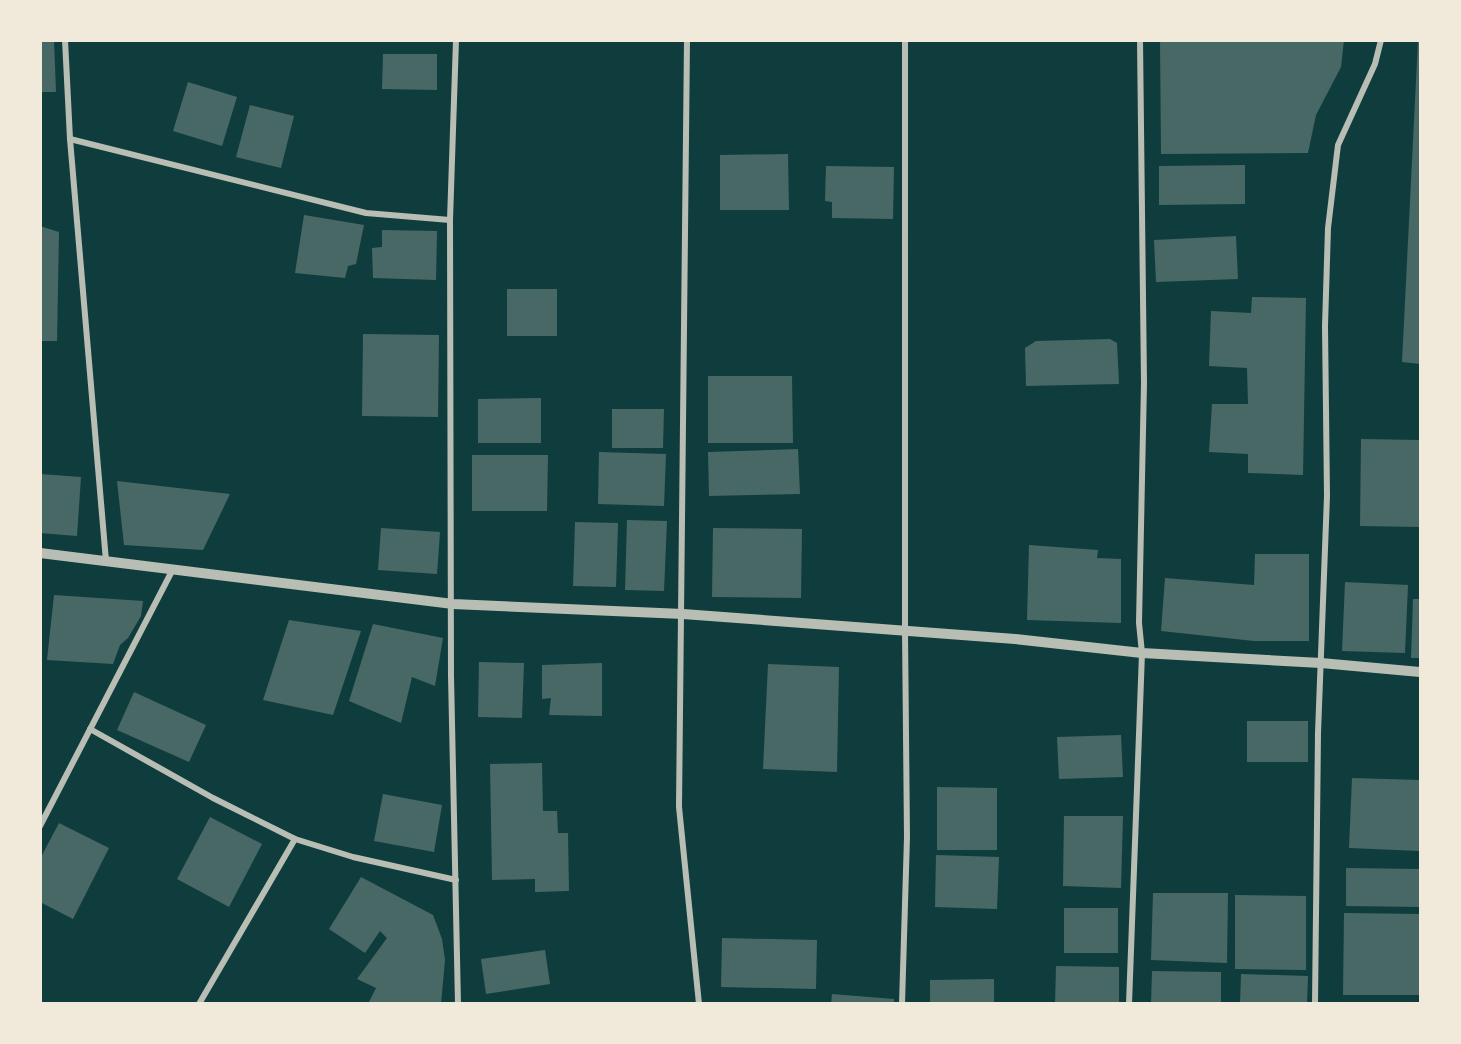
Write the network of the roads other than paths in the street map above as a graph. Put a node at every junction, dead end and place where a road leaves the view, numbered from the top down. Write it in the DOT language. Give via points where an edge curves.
graph roads {
  1 [pos="65,40"];
  2 [pos="456,40"];
  3 [pos="687,40"];
  4 [pos="905,40"];
  5 [pos="1140,40"];
  6 [pos="1381,40"];
  7 [pos="70,139"];
  8 [pos="450,220"];
  9 [pos="40,553"];
  10 [pos="106,561"];
  11 [pos="172,571"];
  12 [pos="453,604"];
  13 [pos="682,614"];
  14 [pos="905,631"];
  15 [pos="1142,653"];
  16 [pos="1322,663"];
  17 [pos="1420,672"];
  18 [pos="90,729"];
  19 [pos="40,826"];
  20 [pos="295,839"];
  21 [pos="456,880"];
  22 [pos="199,1004"];
  23 [pos="458,1004"];
  24 [pos="699,1004"];
  25 [pos="902,1004"];
  26 [pos="1129,1004"];
  27 [pos="1316,1004"];
  1 -- 7 [label="street"];
  2 -- 8 [label="street"];
  3 -- 13 [label="street"];
  4 -- 14 [label="street"];
  5 -- 15 [label="street"];
  6 -- 16 [label="street" via="1375,64 1338,145 1328,228"];
  7 -- 8 [label="street" via="366,213"];
  7 -- 10 [label="street"];
  8 -- 12 [label="street"];
  9 -- 10 [label="street"];
  10 -- 11 [label="street"];
  11 -- 12 [label="street"];
  11 -- 18 [label="street"];
  12 -- 13 [label="street"];
  12 -- 21 [label="street"];
  13 -- 14 [label="street"];
  13 -- 24 [label="street" via="679,807"];
  14 -- 15 [label="street"];
  14 -- 25 [label="street" via="907,837"];
  15 -- 16 [label="street"];
  15 -- 26 [label="street"];
  16 -- 17 [label="street"];
  16 -- 27 [label="street"];
  18 -- 19 [label="street"];
  18 -- 20 [label="street"];
  20 -- 21 [label="street" via="353,857"];
  20 -- 22 [label="street"];
  21 -- 23 [label="street"];
}
